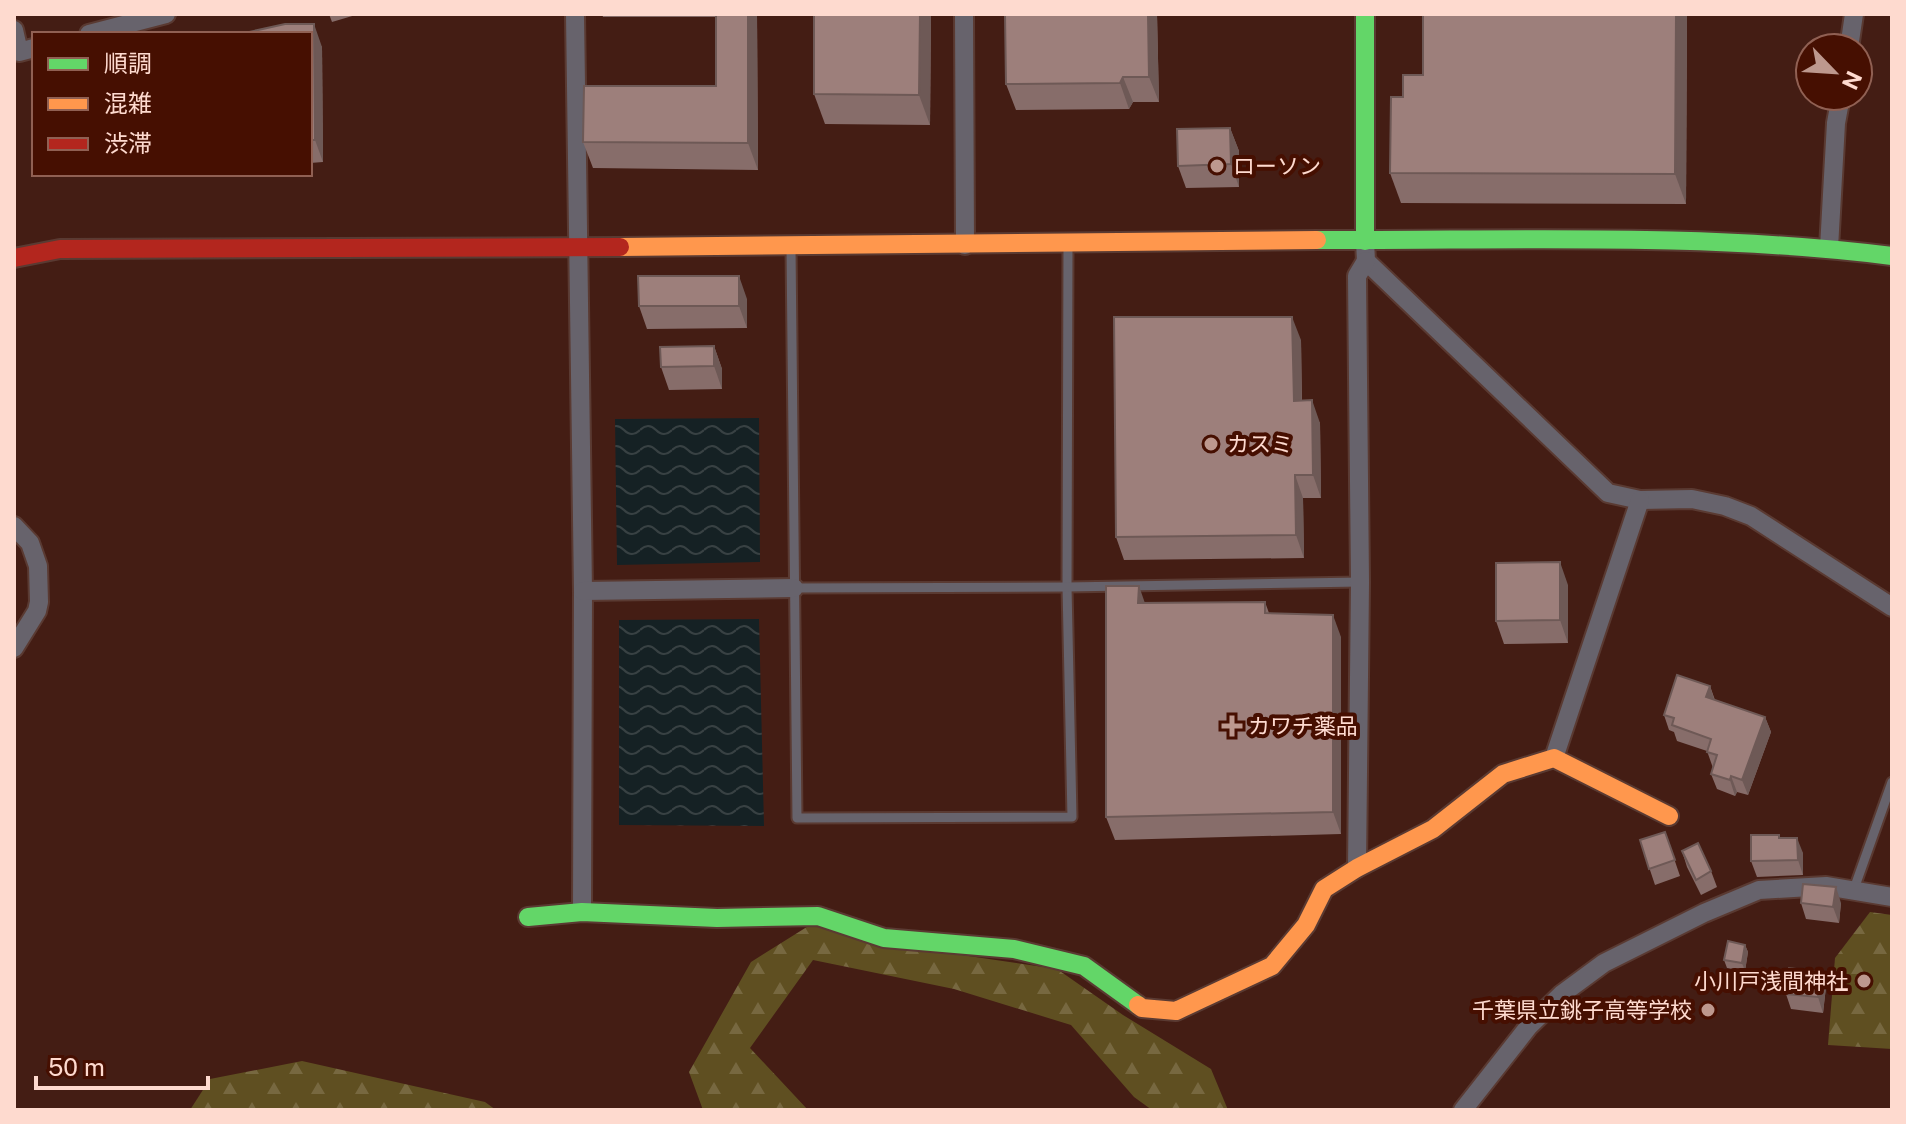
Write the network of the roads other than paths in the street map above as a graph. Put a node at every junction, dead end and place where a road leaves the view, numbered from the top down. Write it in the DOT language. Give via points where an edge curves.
graph roads {
  1 [pos="166,14"];
  2 [pos="575,14"];
  3 [pos="964,14"];
  4 [pos="1365,14"];
  5 [pos="14,30"];
  6 [pos="97,32"];
  7 [pos="32,49"];
  8 [pos="1838,112"];
  9 [pos="1365,241"];
  10 [pos="1068,243"];
  11 [pos="791,244"];
  12 [pos="965,245"];
  13 [pos="579,248"];
  14 [pos="1829,248"];
  15 [pos="1892,256"];
  16 [pos="14,258"];
  17 [pos="1366,261"];
  18 [pos="1640,500"];
  19 [pos="14,526"];
  20 [pos="1360,582"];
  21 [pos="1067,587"];
  22 [pos="794,588"];
  23 [pos="583,591"];
  24 [pos="1892,607"];
  25 [pos="14,648"];
  26 [pos="1554,758"];
  27 [pos="1892,782"];
  28 [pos="1669,816"];
  29 [pos="1357,868"];
  30 [pos="1854,889"];
  31 [pos="1892,897"];
  32 [pos="582,912"];
  33 [pos="528,917"];
  34 [pos="1463,1110"];
  1 -- 6 [label="street"];
  2 -- 13 [label="street"];
  3 -- 12 [label="street"];
  4 -- 9 [label="street"];
  5 -- 7 [label="street" via="19,52"];
  8 -- 14 [label="street"];
  9 -- 10 [label="street"];
  9 -- 14 [label="street" via="1715,241"];
  9 -- 17 [label="street"];
  10 -- 12 [label="street"];
  10 -- 21 [label="lane"];
  11 -- 12 [label="street"];
  11 -- 13 [label="street"];
  11 -- 22 [label="lane"];
  13 -- 16 [label="street" via="60,249"];
  13 -- 23 [label="street"];
  14 -- 15 [label="street"];
  17 -- 18 [label="street" via="1608,493"];
  17 -- 20 [label="street" via="1357,276"];
  18 -- 24 [label="street" via="1692,499 1751,516"];
  18 -- 26 [label="street"];
  19 -- 25 [label="street" via="30,543 39,590 37,611"];
  20 -- 21 [label="lane"];
  20 -- 29 [label="street"];
  21 -- 22 [label="lane"];
  21 -- 22 [label="lane" via="1072,817 797,818"];
  22 -- 23 [label="street"];
  23 -- 32 [label="street"];
  26 -- 28 [label="street"];
  26 -- 29 [label="street" via="1503,774 1433,829"];
  27 -- 30 [label="lane"];
  29 -- 32 [label="street" via="1324,889 1306,925 1272,966 1176,1011 1142,1008 1084,966 1014,949 884,938 818,916"];
  30 -- 31 [label="street"];
  30 -- 34 [label="street" via="1759,890 1604,963 1529,1026"];
  32 -- 33 [label="street"];
}
